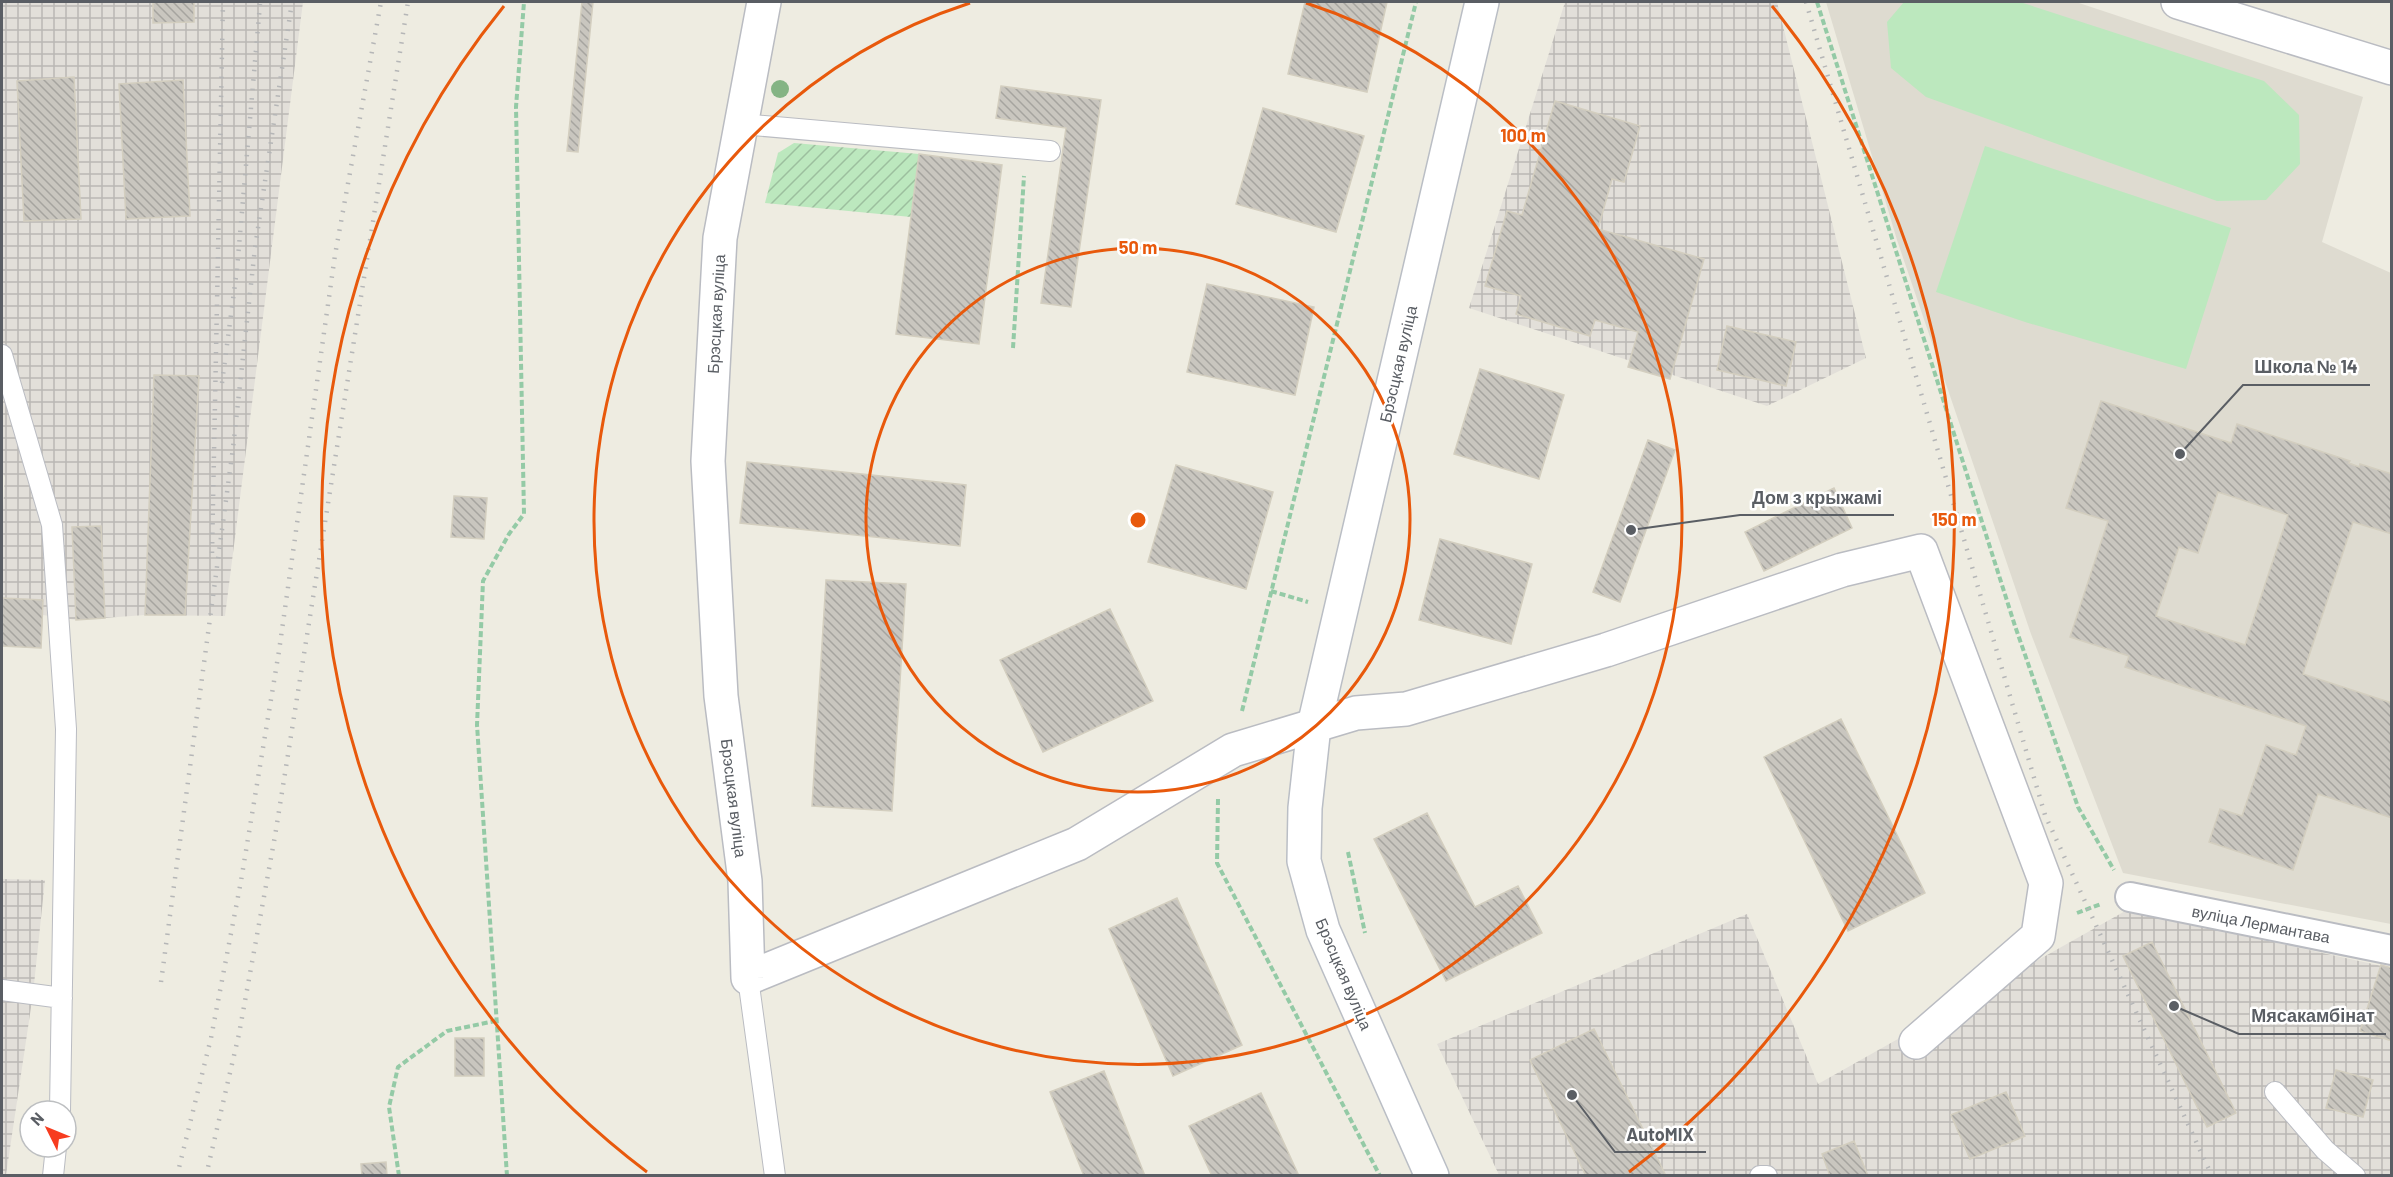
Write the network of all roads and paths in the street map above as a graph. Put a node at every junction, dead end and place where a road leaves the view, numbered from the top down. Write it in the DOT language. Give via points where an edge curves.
graph roads {
  1 [pos="524,2"];
  2 [pos="764,2"];
  3 [pos="1416,2"];
  4 [pos="1482,2"];
  5 [pos="1817,2"];
  6 [pos="2178,2"];
  7 [pos="2391,68"];
  8 [pos="741,124"];
  9 [pos="1026,148"];
  10 [pos="1050,151"];
  11 [pos="1013,348"];
  12 [pos="2,355"];
  13 [pos="1314,726"];
  14 [pos="1233,750"];
  15 [pos="2130,897"];
  16 [pos="2038,936"];
  17 [pos="2391,950"];
  18 [pos="748,978"];
  19 [pos="2,990"];
  20 [pos="62,998"];
  21 [pos="495,1021"];
  22 [pos="1916,1042"];
  23 [pos="2275,1092"];
  24 [pos="60,1099"];
  25 [pos="55,1159"];
  26 [pos="53,1176"];
  27 [pos="399,1176"];
  28 [pos="507,1176"];
  29 [pos="775,1176"];
  30 [pos="1380,1176"];
  31 [pos="1432,1176"];
  32 [pos="1760,1176"];
  33 [pos="1767,1176"];
  34 [pos="2355,1176"];
  1 -- 21 [label="path" via="516,107 524,514 483,581 477,725"];
  2 -- 8 [label="street, Брэсцкая вуліца"];
  3 -- 14 [label="path"];
  4 -- 13 [label="street, Брэсцкая вуліца"];
  5 -- 15 [label="path" via="2014,626 2078,807"];
  6 -- 7 [label="street"];
  8 -- 9 [label="lane"];
  8 -- 18 [label="street, Брэсцкая вуліца" via="720,238 708,461 721,696 745,880"];
  9 -- 10 [label="lane"];
  9 -- 11 [label="path"];
  12 -- 20 [label="lane" via="52,525 66,729"];
  13 -- 14 [label="street"];
  13 -- 16 [label="street" via="1356,713 1417,705 1606,650 1842,570 1921,551 2046,883"];
  13 -- 31 [label="street, Брэсцкая вуліца" via="1304,861 1323,930"];
  14 -- 18 [label="street" via="1077,844"];
  14 -- 30 [label="path" via="1218,797 1217,863"];
  15 -- 16 [label="path" via="2086,907"];
  15 -- 17 [label="street, вуліца Лермантава"];
  16 -- 22 [label="street"];
  18 -- 29 [label="lane"];
  19 -- 20 [label="lane"];
  20 -- 24 [label="lane"];
  21 -- 27 [label="path" via="447,1031 398,1067 389,1107"];
  21 -- 28 [label="path"];
  23 -- 34 [label="lane" via="2325,1150"];
  25 -- 26 [label="lane"];
  32 -- 33 [label="lane"];
}
